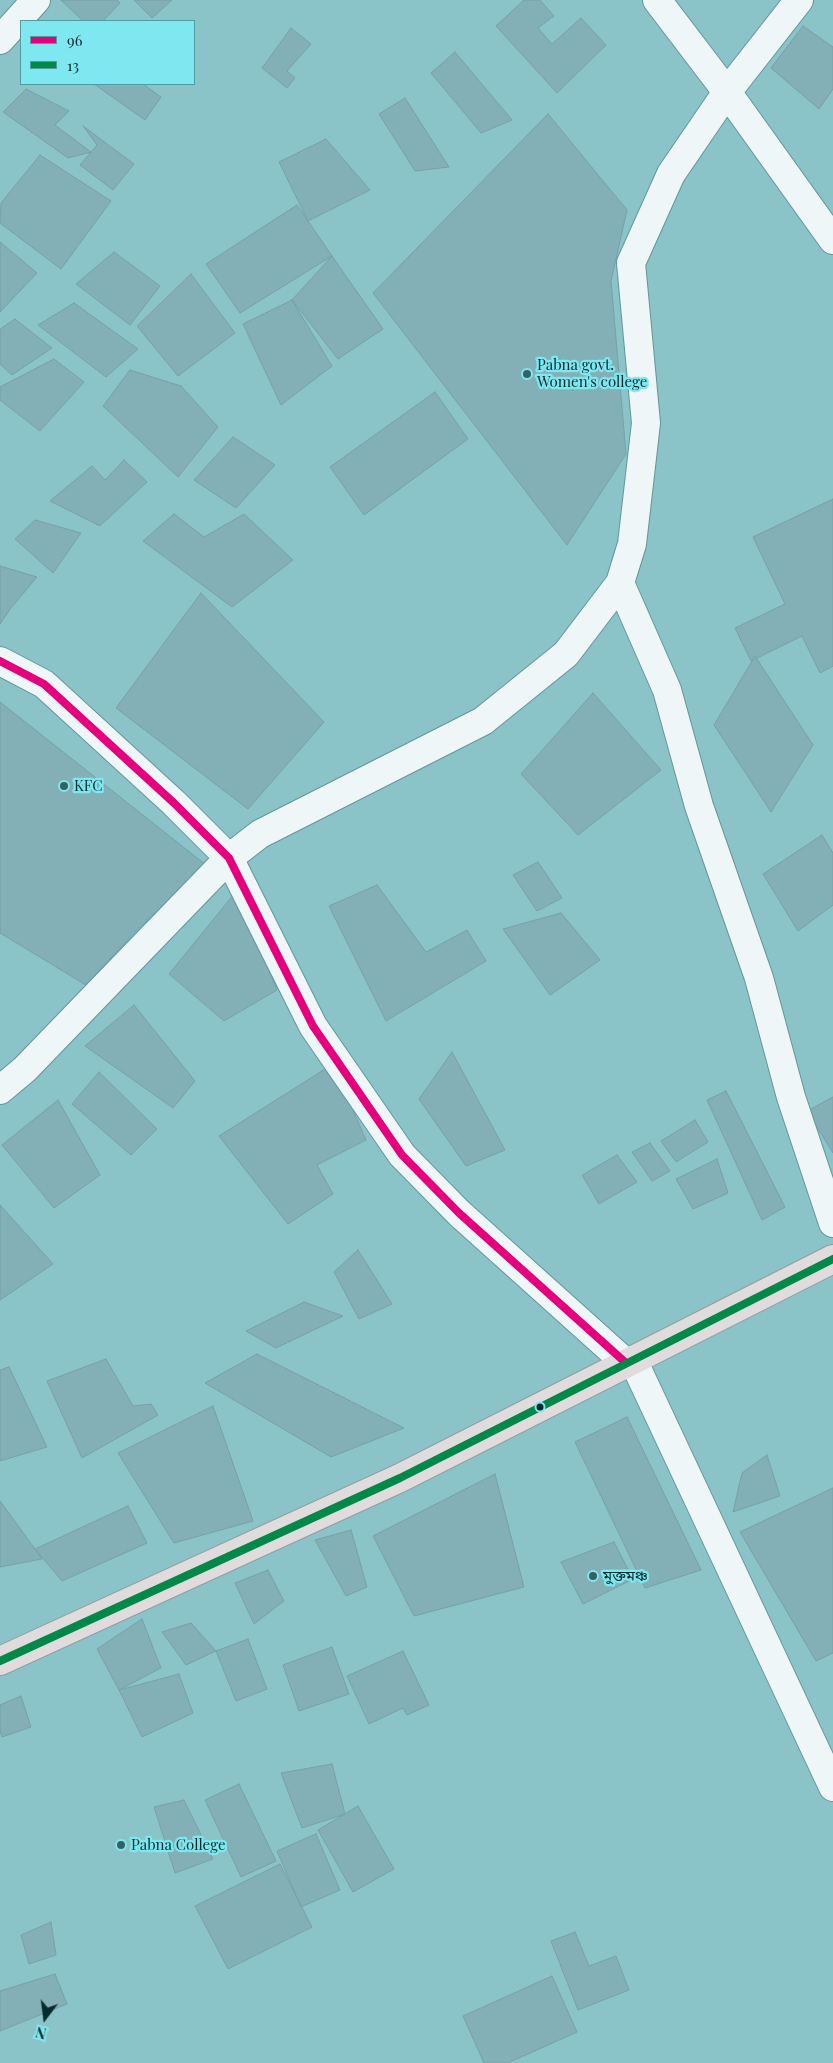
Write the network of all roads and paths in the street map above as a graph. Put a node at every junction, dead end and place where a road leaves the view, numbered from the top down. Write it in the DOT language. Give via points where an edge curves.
graph roads {
  1 [pos="36,0"];
  2 [pos="657,0"];
  3 [pos="799,0"];
  4 [pos="0,40"];
  5 [pos="727,92"];
  6 [pos="833,240"];
  7 [pos="620,583"];
  8 [pos="0,661"];
  9 [pos="229,858"];
  10 [pos="0,1090"];
  11 [pos="833,1223"];
  12 [pos="833,1259"];
  13 [pos="630,1362"];
  14 [pos="0,1661"];
  15 [pos="833,1787"];
  1 -- 4 [label="street"];
  2 -- 5 [label="street"];
  3 -- 5 [label="street"];
  5 -- 6 [label="street"];
  5 -- 7 [label="street" via="671,174 631,262 646,423 632,544"];
  7 -- 9 [label="street" via="566,654 483,721 260,834"];
  7 -- 11 [label="street" via="667,690 699,806 759,978 791,1097"];
  8 -- 9 [label="street" via="44,684"];
  9 -- 10 [label="street" via="25,1069"];
  9 -- 13 [label="street" via="313,1026 402,1155 459,1213"];
  12 -- 13 [label="highway"];
  13 -- 14 [label="highway" via="400,1478"];
  13 -- 15 [label="street"];
}
